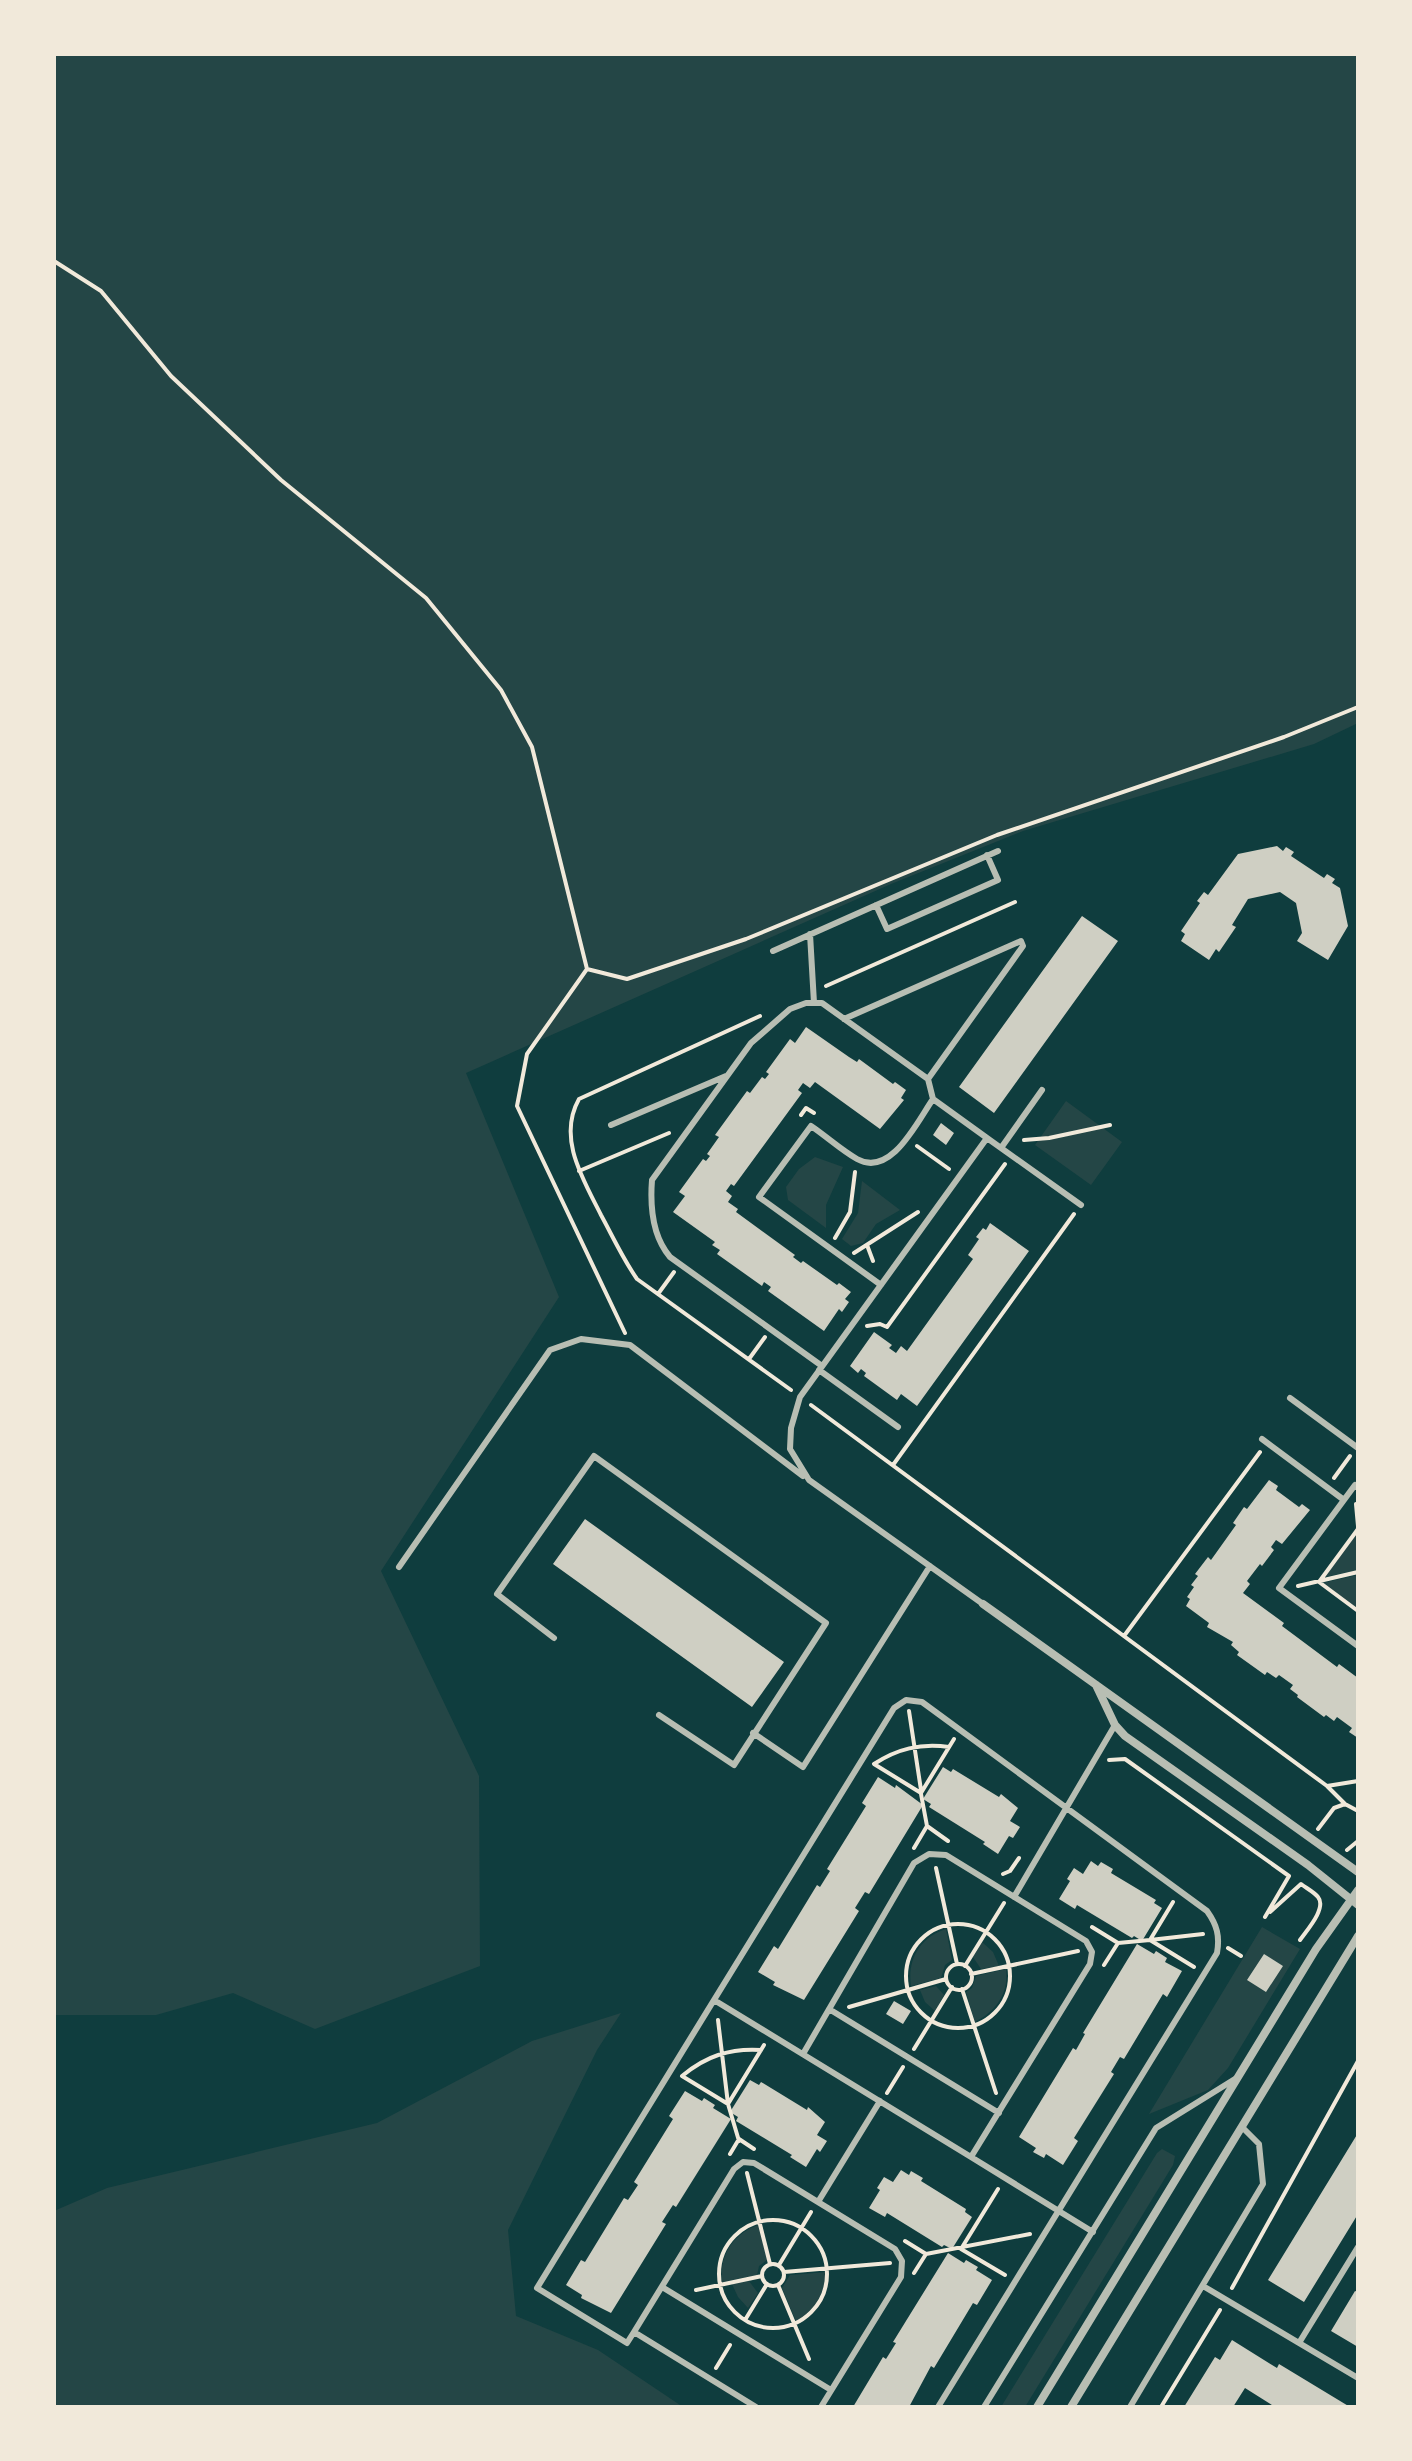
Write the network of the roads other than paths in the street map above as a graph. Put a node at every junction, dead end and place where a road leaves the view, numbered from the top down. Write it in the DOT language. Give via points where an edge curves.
graph roads {
  1 [pos="998,851"];
  2 [pos="987,855"];
  3 [pos="876,905"];
  4 [pos="810,934"];
  5 [pos="773,951"];
  6 [pos="814,1003"];
  7 [pos="844,1019"];
  8 [pos="727,1075"];
  9 [pos="928,1079"];
  10 [pos="1042,1090"];
  11 [pos="933,1099"];
  12 [pos="611,1125"];
  13 [pos="987,1138"];
  14 [pos="1001,1148"];
  15 [pos="1081,1205"];
  16 [pos="881,1285"];
  17 [pos="821,1368"];
  18 [pos="1290,1398"];
  19 [pos="898,1427"];
  20 [pos="1262,1439"];
  21 [pos="1357,1448"];
  22 [pos="809,1480"];
  23 [pos="1357,1485"];
  24 [pos="1344,1500"];
  25 [pos="930,1566"];
  26 [pos="399,1567"];
  27 [pos="983,1604"];
  28 [pos="554,1638"];
  29 [pos="1358,1646"];
  30 [pos="1095,1682"];
  31 [pos="659,1715"];
  32 [pos="1115,1725"];
  33 [pos="753,1733"];
  34 [pos="1066,1808"];
  35 [pos="1358,1872"];
  36 [pos="1358,1890"];
  37 [pos="1012,1895"];
  38 [pos="1355,1902"];
  39 [pos="1358,1936"];
  40 [pos="714,2000"];
  41 [pos="831,2010"];
  42 [pos="803,2054"];
  43 [pos="1238,2077"];
  44 [pos="880,2101"];
  45 [pos="1000,2111"];
  46 [pos="1242,2127"];
  47 [pos="971,2157"];
  48 [pos="818,2202"];
  49 [pos="1059,2211"];
  50 [pos="1093,2232"];
  51 [pos="1358,2247"];
  52 [pos="1203,2286"];
  53 [pos="662,2287"];
  54 [pos="634,2332"];
  55 [pos="1299,2343"];
  56 [pos="1358,2378"];
  57 [pos="831,2390"];
  58 [pos="756,2407"];
  59 [pos="821,2407"];
  60 [pos="938,2407"];
  61 [pos="984,2407"];
  62 [pos="1037,2407"];
  63 [pos="1071,2407"];
  64 [pos="1130,2407"];
  1 -- 2 [label="lane"];
  2 -- 3 [label="lane"];
  2 -- 3 [label="lane" via="998,880 887,929"];
  3 -- 4 [label="lane"];
  4 -- 5 [label="lane"];
  4 -- 6 [label="lane"];
  6 -- 7 [label="lane"];
  6 -- 8 [label="lane" via="790,1009 751,1043"];
  7 -- 9 [label="lane"];
  7 -- 9 [label="lane" via="1021,941 1023,946"];
  8 -- 12 [label="lane"];
  8 -- 17 [label="lane" via="652,1180 650,1200 662,1248"];
  9 -- 11 [label="lane"];
  10 -- 14 [label="lane"];
  11 -- 13 [label="lane"];
  11 -- 16 [label="lane" via="891,1158 878,1163 859,1160 811,1126 759,1197"];
  13 -- 14 [label="lane"];
  13 -- 16 [label="lane"];
  14 -- 15 [label="lane"];
  16 -- 17 [label="lane"];
  17 -- 19 [label="lane"];
  17 -- 22 [label="lane" via="800,1397 791,1428 790,1449"];
  18 -- 21 [label="lane"];
  20 -- 24 [label="lane"];
  22 -- 25 [label="lane"];
  22 -- 26 [label="lane" via="630,1345 581,1339 550,1350"];
  23 -- 24 [label="lane"];
  24 -- 29 [label="lane" via="1281,1589"];
  25 -- 27 [label="lane"];
  25 -- 33 [label="lane" via="803,1767"];
  27 -- 30 [label="street"];
  28 -- 33 [label="lane" via="497,1594 594,1456 826,1623"];
  30 -- 32 [label="street"];
  30 -- 35 [label="street"];
  31 -- 33 [label="lane" via="734,1765"];
  32 -- 34 [label="lane"];
  32 -- 38 [label="street"];
  34 -- 37 [label="lane"];
  34 -- 40 [label="lane" via="922,1702 907,1700 894,1708"];
  34 -- 49 [label="lane" via="1207,1911 1219,1942"];
  36 -- 38 [label="street"];
  37 -- 41 [label="lane" via="946,1855 933,1854 914,1863"];
  37 -- 45 [label="lane" via="1091,1949 1090,1964"];
  38 -- 43 [label="street" via="1316,1949"];
  39 -- 46 [label="street"];
  40 -- 42 [label="lane"];
  40 -- 54 [label="lane" via="537,2288 627,2343"];
  41 -- 42 [label="lane"];
  41 -- 45 [label="lane"];
  42 -- 44 [label="lane"];
  43 -- 50 [label="lane" via="1156,2128"];
  43 -- 62 [label="street"];
  44 -- 47 [label="lane"];
  44 -- 48 [label="lane"];
  45 -- 47 [label="lane"];
  46 -- 52 [label="lane" via="1259,2144 1263,2184"];
  46 -- 63 [label="street"];
  47 -- 49 [label="lane"];
  48 -- 53 [label="lane" via="744,2162 734,2169"];
  48 -- 57 [label="lane" via="895,2249 903,2269"];
  49 -- 50 [label="lane"];
  49 -- 60 [label="lane"];
  50 -- 61 [label="lane"];
  51 -- 55 [label="lane"];
  52 -- 55 [label="lane"];
  52 -- 64 [label="lane"];
  53 -- 54 [label="lane"];
  53 -- 57 [label="lane"];
  54 -- 58 [label="lane"];
  55 -- 56 [label="lane"];
  57 -- 59 [label="lane"];
}
